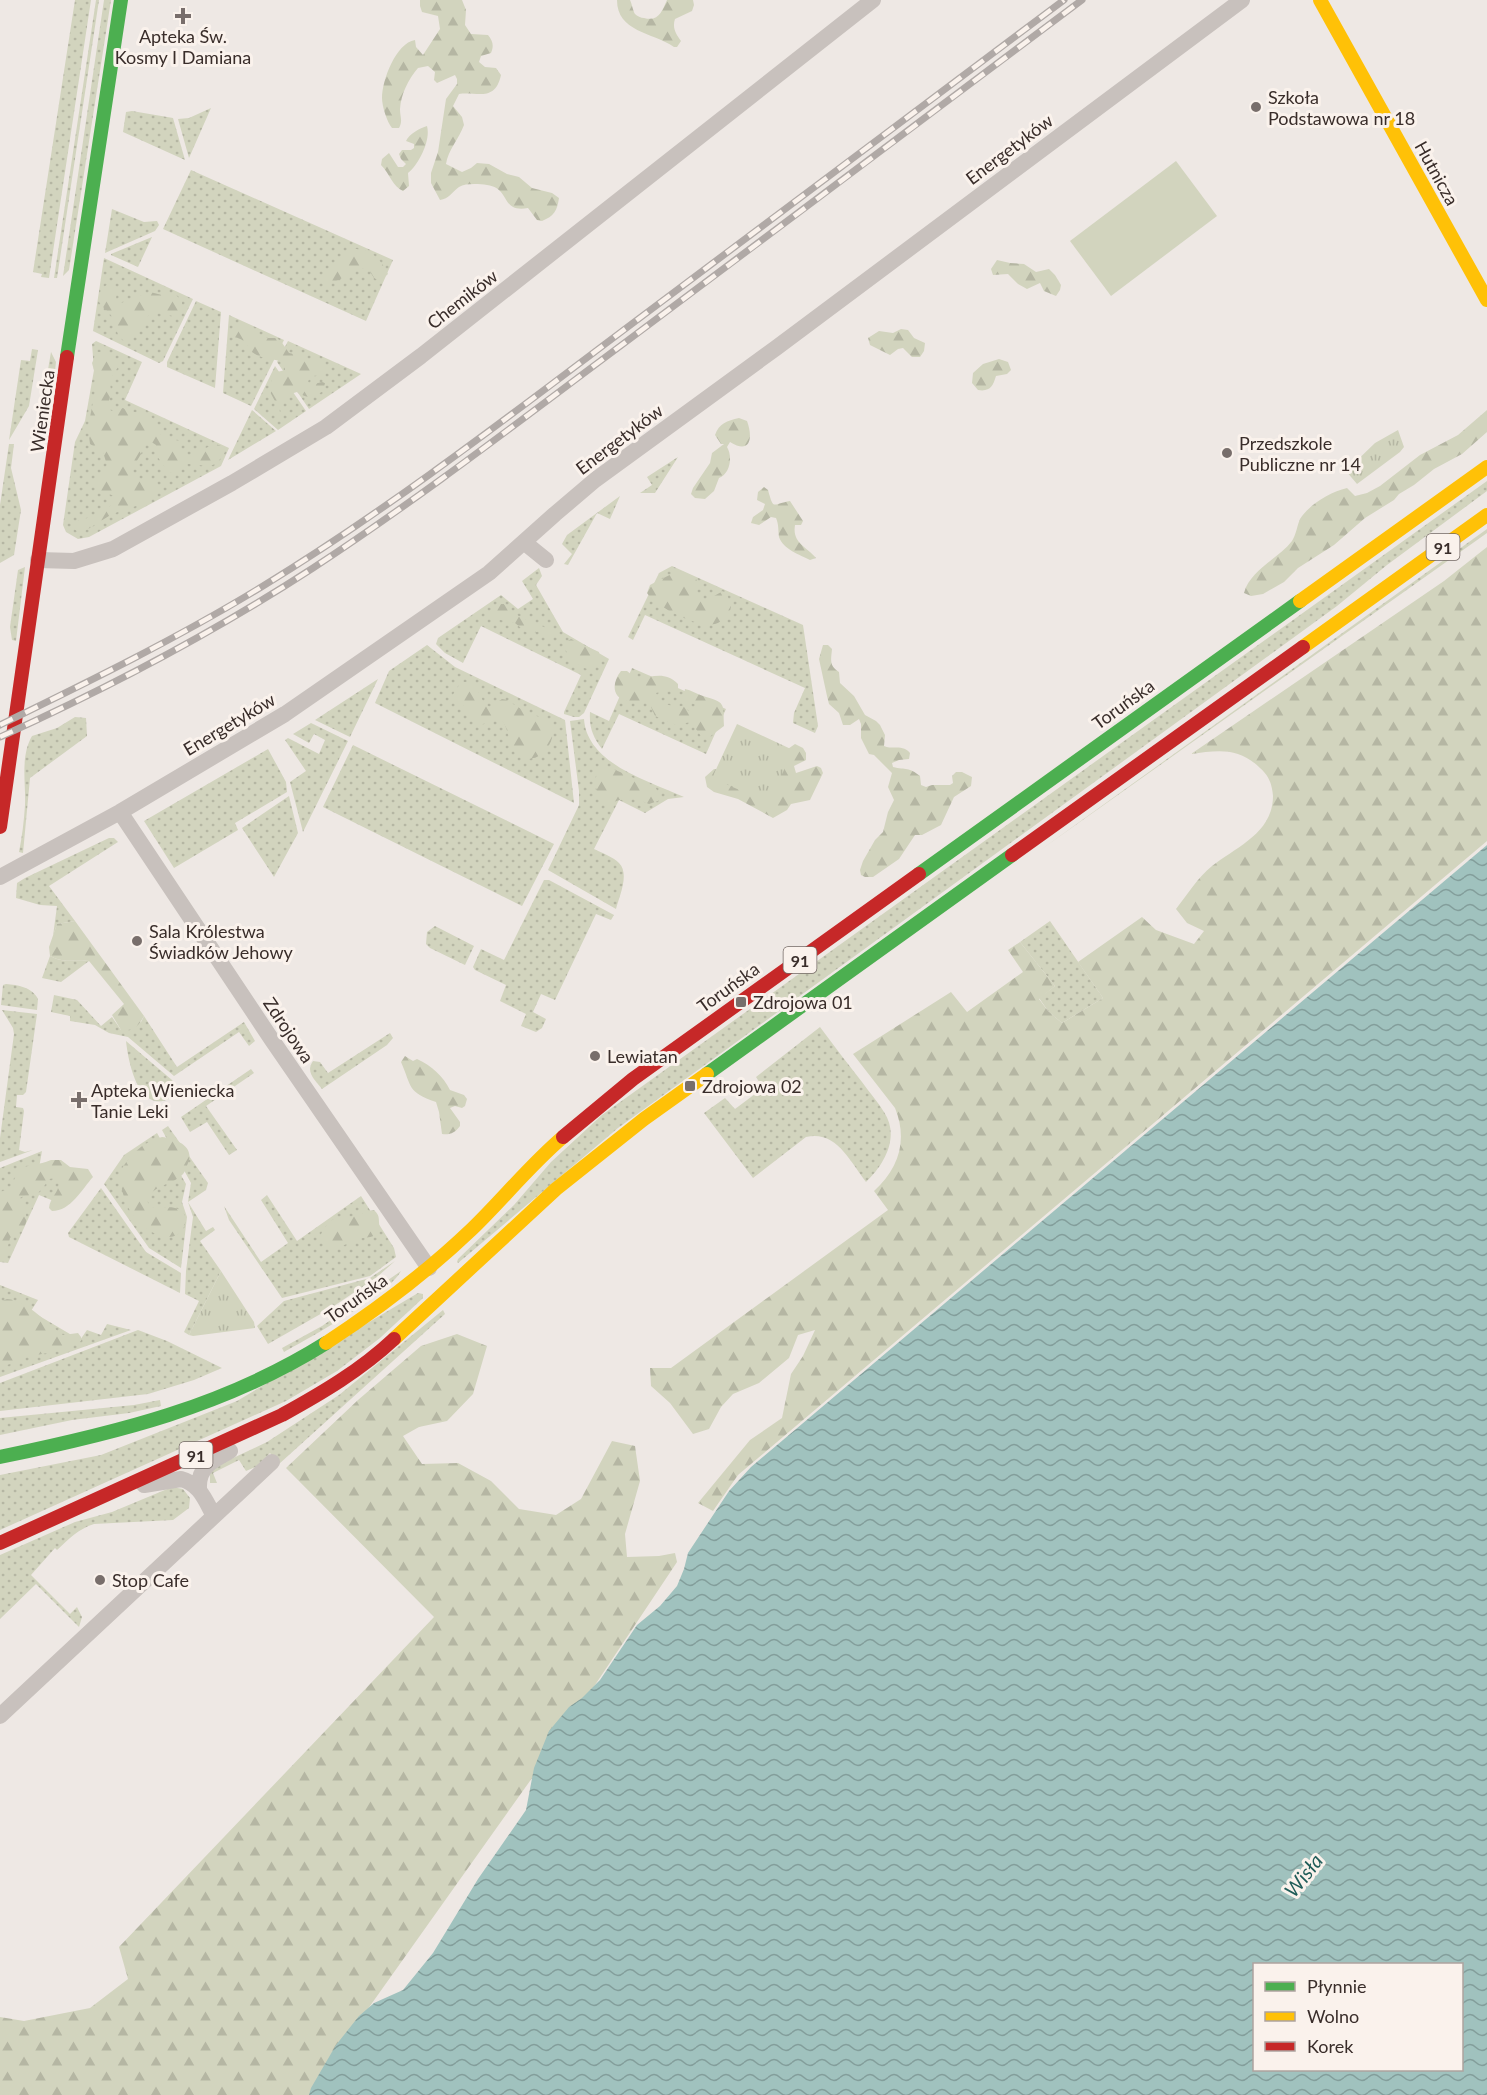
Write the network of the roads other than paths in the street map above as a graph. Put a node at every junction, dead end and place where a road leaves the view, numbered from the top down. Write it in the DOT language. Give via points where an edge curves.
graph roads {
  1 [pos="121,0"];
  2 [pos="873,0"];
  3 [pos="1242,0"];
  4 [pos="1320,0"];
  5 [pos="1487,300"];
  6 [pos="1487,467"];
  7 [pos="1487,515"];
  8 [pos="525,543"];
  9 [pos="38,560"];
  10 [pos="546,560"];
  11 [pos="120,812"];
  12 [pos="0,827"];
  13 [pos="0,877"];
  14 [pos="429,1268"];
  15 [pos="257,1427"];
  16 [pos="0,1456"];
  17 [pos="272,1462"];
  18 [pos="135,1483"];
  19 [pos="199,1488"];
  20 [pos="214,1516"];
  21 [pos="0,1543"];
  22 [pos="0,1716"];
  1 -- 9 [label="main road, Wieniecka"];
  2 -- 9 [label="street, Chemików" via="326,427 113,549 74,561"];
  3 -- 8 [label="street, Energetyków" via="595,480"];
  4 -- 5 [label="main road, Hutnicza"];
  6 -- 14 [label="main road, Toruńska / 91" via="633,1080 561,1137 478,1224"];
  7 -- 15 [label="main road, 91" via="644,1119 556,1189 381,1352 324,1392"];
  8 -- 10 [label="street"];
  8 -- 11 [label="street, Energetyków" via="489,573 285,714"];
  9 -- 12 [label="main road, Wieniecka"];
  11 -- 13 [label="street, Energetyków"];
  11 -- 14 [label="street, Zdrojowa"];
  14 -- 16 [label="main road, Toruńska / 91" via="342,1332 243,1386 121,1431"];
  15 -- 18 [label="main road, 91"];
  15 -- 19 [label="street" via="238,1447 206,1465 201,1471"];
  17 -- 20 [label="street"];
  18 -- 19 [label="street" via="153,1485 181,1479"];
  18 -- 21 [label="main road, 91"];
  19 -- 20 [label="street"];
  20 -- 22 [label="street"];
}
